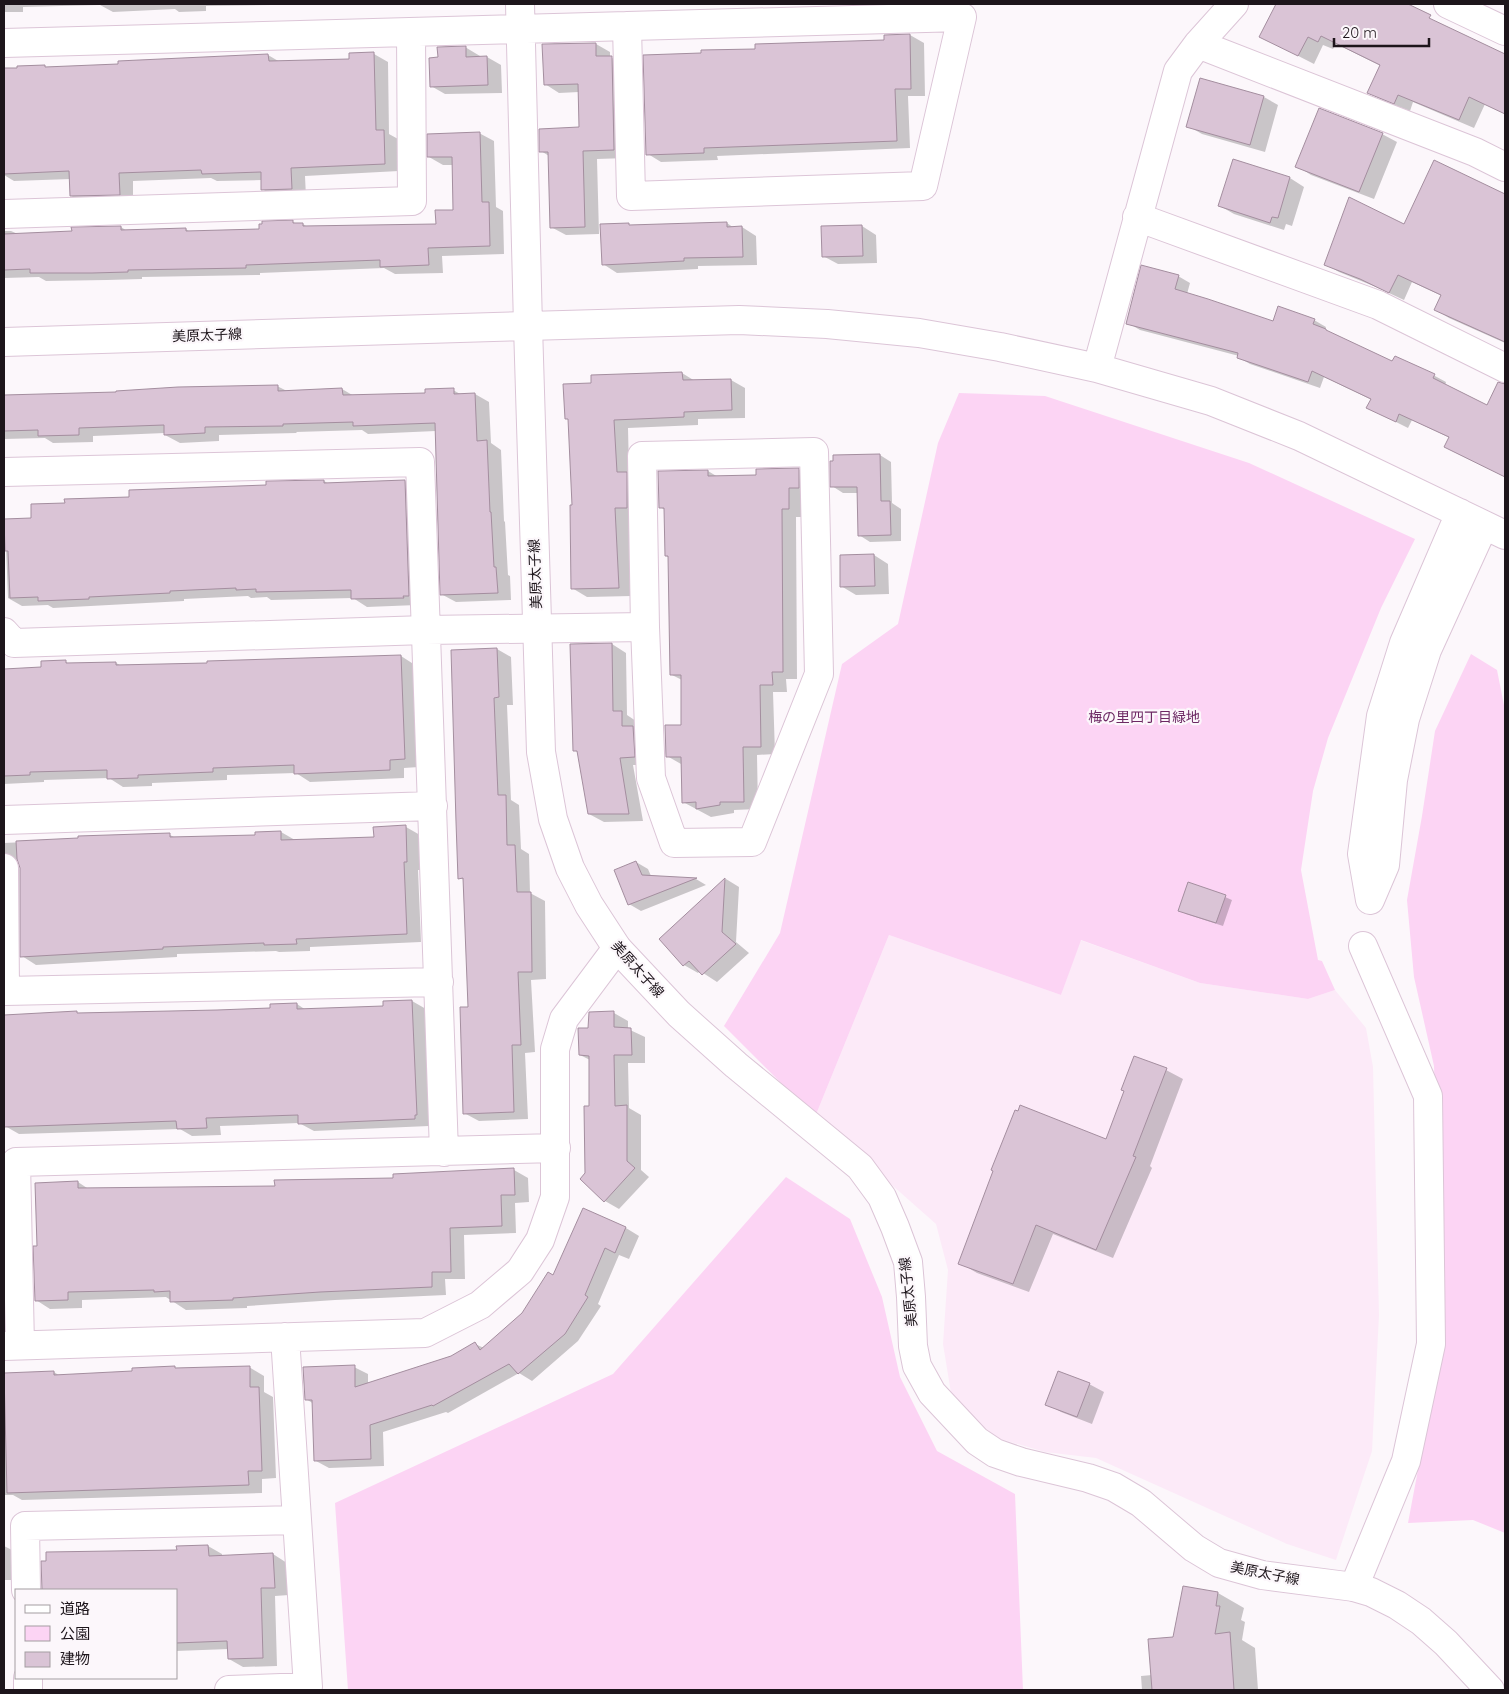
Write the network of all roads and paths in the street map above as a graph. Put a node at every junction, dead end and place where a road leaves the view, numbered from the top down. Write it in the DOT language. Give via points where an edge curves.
graph roads {
  1 [pos="1234,4"];
  2 [pos="1448,4"];
  3 [pos="520,16"];
  4 [pos="627,26"];
  5 [pos="1505,31"];
  6 [pos="411,32"];
  7 [pos="4,43"];
  8 [pos="1198,44"];
  9 [pos="1505,167"];
  10 [pos="4,214"];
  11 [pos="1137,217"];
  12 [pos="528,326"];
  13 [pos="4,342"];
  14 [pos="1097,368"];
  15 [pos="1505,368"];
  16 [pos="4,472"];
  17 [pos="1460,513"];
  18 [pos="1495,530"];
  19 [pos="645,627"];
  20 [pos="537,629"];
  21 [pos="426,630"];
  22 [pos="4,632"];
  23 [pos="433,806"];
  24 [pos="4,820"];
  25 [pos="4,868"];
  26 [pos="1363,946"];
  27 [pos="616,948"];
  28 [pos="439,982"];
  29 [pos="556,1148"];
  30 [pos="444,1152"];
  31 [pos="285,1338"];
  32 [pos="12,1346"];
  33 [pos="297,1520"];
  34 [pos="1354,1587"];
  35 [pos="26,1589"];
  36 [pos="229,1690"];
  37 [pos="1490,1690"];
  1 -- 8 [label="street"];
  2 -- 5 [label="street"];
  3 -- 4 [label="street"];
  3 -- 6 [label="street"];
  3 -- 12 [label="street"];
  4 -- 4 [label="street" via="631,196 923,186 962,17"];
  6 -- 7 [label="street"];
  6 -- 10 [label="street" via="412,201"];
  8 -- 9 [label="street" via="1475,152"];
  8 -- 11 [label="street" via="1178,71"];
  11 -- 14 [label="street"];
  11 -- 15 [label="street" via="1378,305"];
  12 -- 13 [label="street, 美原太子線"];
  12 -- 14 [label="street" via="739,320 827,324 919,333"];
  12 -- 20 [label="street, 美原太子線"];
  14 -- 17 [label="street" via="1211,400 1299,436"];
  16 -- 21 [label="street" via="420,462"];
  17 -- 18 [label="street"];
  17 -- 18 [label="street" via="1404,643 1382,716 1362,854 1370,900 1384,865 1393,780 1405,719 1427,650"];
  19 -- 19 [label="street" via="642,456 814,452 818,674 752,842 674,843 651,778"];
  19 -- 20 [label="street"];
  20 -- 21 [label="street"];
  20 -- 27 [label="street, 美原太子線" via="541,752 553,819 570,868"];
  21 -- 22 [label="street" via="14,643"];
  21 -- 23 [label="street"];
  23 -- 24 [label="street"];
  23 -- 28 [label="street"];
  25 -- 28 [label="street" via="5,991"];
  26 -- 34 [label="street" via="1428,1096 1432,1344 1406,1461"];
  27 -- 29 [label="street" via="564,1019 555,1049"];
  27 -- 34 [label="street, 美原太子線" via="679,1014 860,1167 882,1197 908,1262 917,1366 932,1394 977,1441 995,1453 1021,1462 1114,1487 1141,1503 1194,1548 1219,1563 1262,1575"];
  28 -- 30 [label="street"];
  29 -- 30 [label="street"];
  29 -- 31 [label="street" via="555,1197 540,1240 520,1272 480,1305 425,1333"];
  30 -- 32 [label="street" via="16,1162"];
  31 -- 32 [label="street"];
  31 -- 33 [label="street"];
  33 -- 35 [label="street" via="25,1526"];
  33 -- 36 [label="street" via="308,1687"];
  34 -- 37 [label="street, 美原太子線" via="1397,1604 1421,1621"];
}
